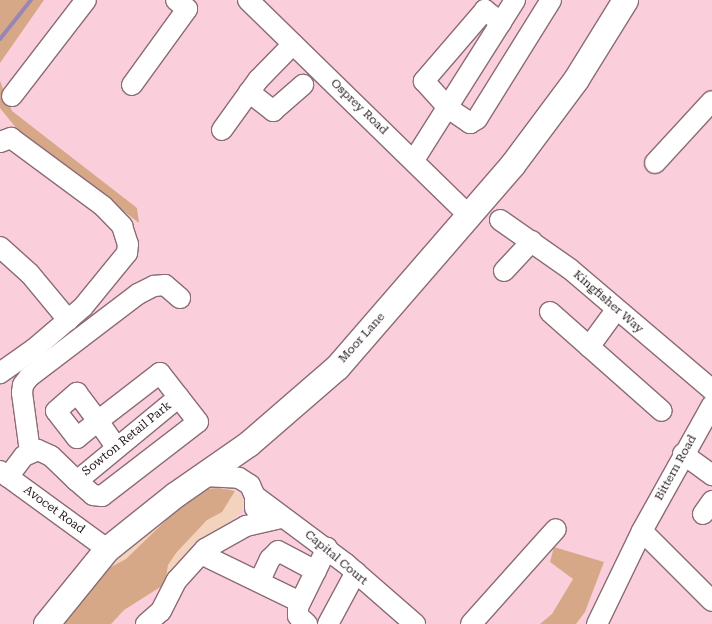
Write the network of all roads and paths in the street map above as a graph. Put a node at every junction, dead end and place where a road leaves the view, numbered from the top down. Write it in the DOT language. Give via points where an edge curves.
graph roads {
  1 [pos="86,0"];
  2 [pos="176,0"];
  3 [pos="248,0"];
  4 [pos="515,0"];
  5 [pos="551,0"];
  6 [pos="625,0"];
  7 [pos="480,5"];
  8 [pos="501,23"];
  9 [pos="293,44"];
  10 [pos="132,85"];
  11 [pos="303,85"];
  12 [pos="249,92"];
  13 [pos="12,96"];
  14 [pos="712,102"];
  15 [pos="448,108"];
  16 [pos="222,130"];
  17 [pos="0,142"];
  18 [pos="414,160"];
  19 [pos="655,163"];
  20 [pos="468,215"];
  21 [pos="500,220"];
  22 [pos="532,241"];
  23 [pos="0,247"];
  24 [pos="504,271"];
  25 [pos="180,298"];
  26 [pos="616,310"];
  27 [pos="550,312"];
  28 [pos="68,320"];
  29 [pos="589,347"];
  30 [pos="0,372"];
  31 [pos="712,390"];
  32 [pos="179,397"];
  33 [pos="712,405"];
  34 [pos="662,411"];
  35 [pos="705,432"];
  36 [pos="116,447"];
  37 [pos="30,452"];
  38 [pos="683,454"];
  39 [pos="4,474"];
  40 [pos="712,475"];
  41 [pos="204,476"];
  42 [pos="76,480"];
  43 [pos="255,496"];
  44 [pos="282,518"];
  45 [pos="246,526"];
  46 [pos="556,529"];
  47 [pos="642,531"];
  48 [pos="327,548"];
  49 [pos="107,549"];
  50 [pos="201,554"];
  51 [pos="316,571"];
  52 [pos="356,572"];
  53 [pos="255,579"];
  54 [pos="712,601"];
  55 [pos="300,602"];
  56 [pos="153,618"];
  57 [pos="46,624"];
  58 [pos="307,624"];
  59 [pos="328,624"];
  60 [pos="415,624"];
  61 [pos="471,624"];
  62 [pos="597,624"];
  1 -- 13 [label="street"];
  2 -- 10 [label="street" via="187,8"];
  3 -- 9 [label="street, Osprey Road"];
  4 -- 8 [label="street"];
  5 -- 15 [label="street" via="477,120 470,123"];
  6 -- 20 [label="main road, Moor Lane" via="542,127"];
  7 -- 8 [label="street"];
  7 -- 15 [label="street" via="424,81"];
  8 -- 15 [label="street"];
  9 -- 12 [label="street"];
  9 -- 18 [label="street, Osprey Road"];
  11 -- 12 [label="street" via="274,111"];
  12 -- 16 [label="street"];
  14 -- 19 [label="street"];
  15 -- 18 [label="street"];
  17 -- 28 [label="street" via="10,138 19,143 96,200 122,226 128,244 126,254"];
  18 -- 20 [label="street, Osprey Road"];
  20 -- 41 [label="main road, Moor Lane" via="336,367 288,412"];
  21 -- 22 [label="street, Kingfisher Way"];
  22 -- 24 [label="street"];
  22 -- 26 [label="street, Kingfisher Way"];
  23 -- 28 [label="street" via="30,274"];
  25 -- 37 [label="street" via="165,285 154,286 138,294 23,384"];
  26 -- 29 [label="street"];
  26 -- 31 [label="street, Kingfisher Way"];
  27 -- 29 [label="street"];
  28 -- 30 [label="street"];
  29 -- 34 [label="street"];
  32 -- 36 [label="street, Sowton Retail Park"];
  32 -- 36 [label="street" via="160,372 98,421"];
  32 -- 42 [label="street" via="198,422 102,496 93,495"];
  33 -- 35 [label="street, Bittern Road"];
  35 -- 38 [label="street, Bittern Road"];
  36 -- 42 [label="street, Sowton Retail Park"];
  37 -- 39 [label="street"];
  37 -- 42 [label="street, Sowton Retail Park" via="44,451"];
  38 -- 40 [label="street"];
  38 -- 47 [label="street, Bittern Road"];
  39 -- 49 [label="street, Avocet Road"];
  41 -- 43 [label="street, Capital Court" via="239,478 250,485"];
  41 -- 49 [label="main road, Moor Lane" via="154,510"];
  43 -- 44 [label="street, Capital Court"];
  43 -- 45 [label="street" via="256,506"];
  44 -- 45 [label="street"];
  44 -- 48 [label="street, Capital Court"];
  45 -- 50 [label="street"];
  46 -- 61 [label="street"];
  47 -- 54 [label="street"];
  47 -- 62 [label="street, Bittern Road"];
  48 -- 51 [label="street"];
  48 -- 52 [label="street, Capital Court"];
  49 -- 57 [label="main road, Moor Lane"];
  50 -- 53 [label="street"];
  50 -- 56 [label="street" via="176,580"];
  51 -- 53 [label="street" via="278,551 262,576"];
  51 -- 55 [label="street"];
  52 -- 59 [label="street"];
  52 -- 60 [label="street, Capital Court"];
  53 -- 55 [label="street"];
  55 -- 58 [label="street" via="298,616"];
}
